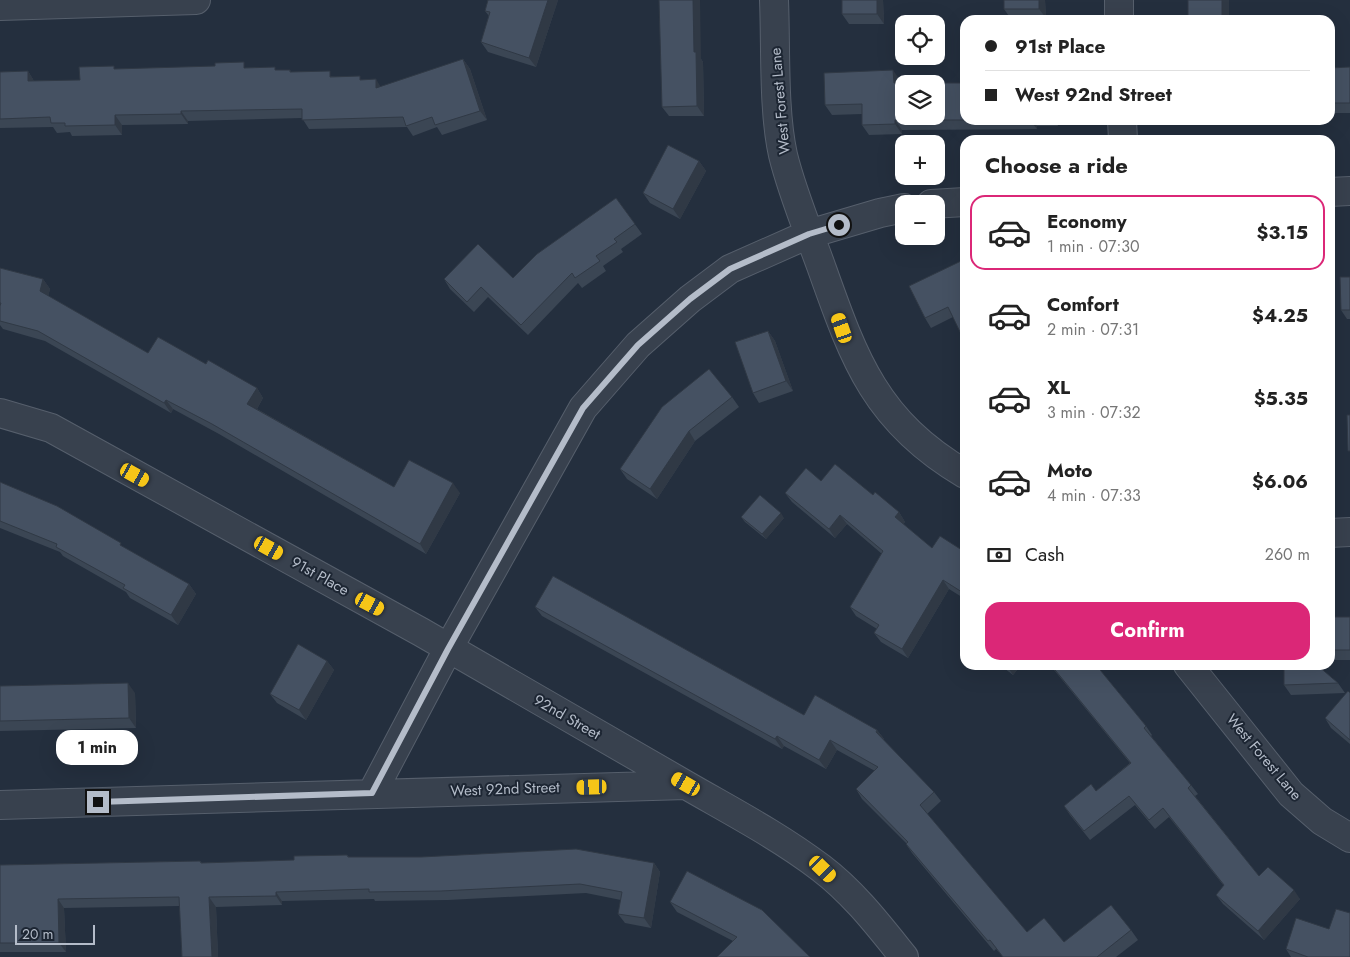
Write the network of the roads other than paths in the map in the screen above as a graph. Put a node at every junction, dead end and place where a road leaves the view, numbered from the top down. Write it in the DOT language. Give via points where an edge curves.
graph roads {
  1 [pos="196,0"];
  2 [pos="774,0"];
  3 [pos="1119,0"];
  4 [pos="0,6"];
  5 [pos="1120,15"];
  6 [pos="1350,191"];
  7 [pos="1335,192"];
  8 [pos="960,202"];
  9 [pos="945,203"];
  10 [pos="895,210"];
  11 [pos="809,234"];
  12 [pos="0,413"];
  13 [pos="960,471"];
  14 [pos="1350,532"];
  15 [pos="1335,533"];
  16 [pos="448,649"];
  17 [pos="1192,670"];
  18 [pos="686,784"];
  19 [pos="372,793"];
  20 [pos="0,804"];
  21 [pos="1350,838"];
  22 [pos="904,957"];
  1 -- 4 [label="street"];
  2 -- 11 [label="street, West Forest Lane" via="778,112 783,154"];
  3 -- 5 [label="street"];
  6 -- 7 [label="street"];
  8 -- 9 [label="street"];
  10 -- 11 [label="street"];
  11 -- 13 [label="street, West Forest Lane" via="842,328 879,398 922,445"];
  11 -- 16 [label="street" via="730,269 690,299 638,345 583,408"];
  12 -- 16 [label="street, 91st Place" via="51,428"];
  14 -- 15 [label="street"];
  16 -- 18 [label="street, 92nd Street"];
  16 -- 19 [label="street"];
  17 -- 21 [label="street, West Forest Lane" via="1291,794 1322,821"];
  18 -- 19 [label="street, West 92nd Street"];
  18 -- 22 [label="street" via="823,869 869,913"];
  19 -- 20 [label="street, West 92nd Street"];
}
